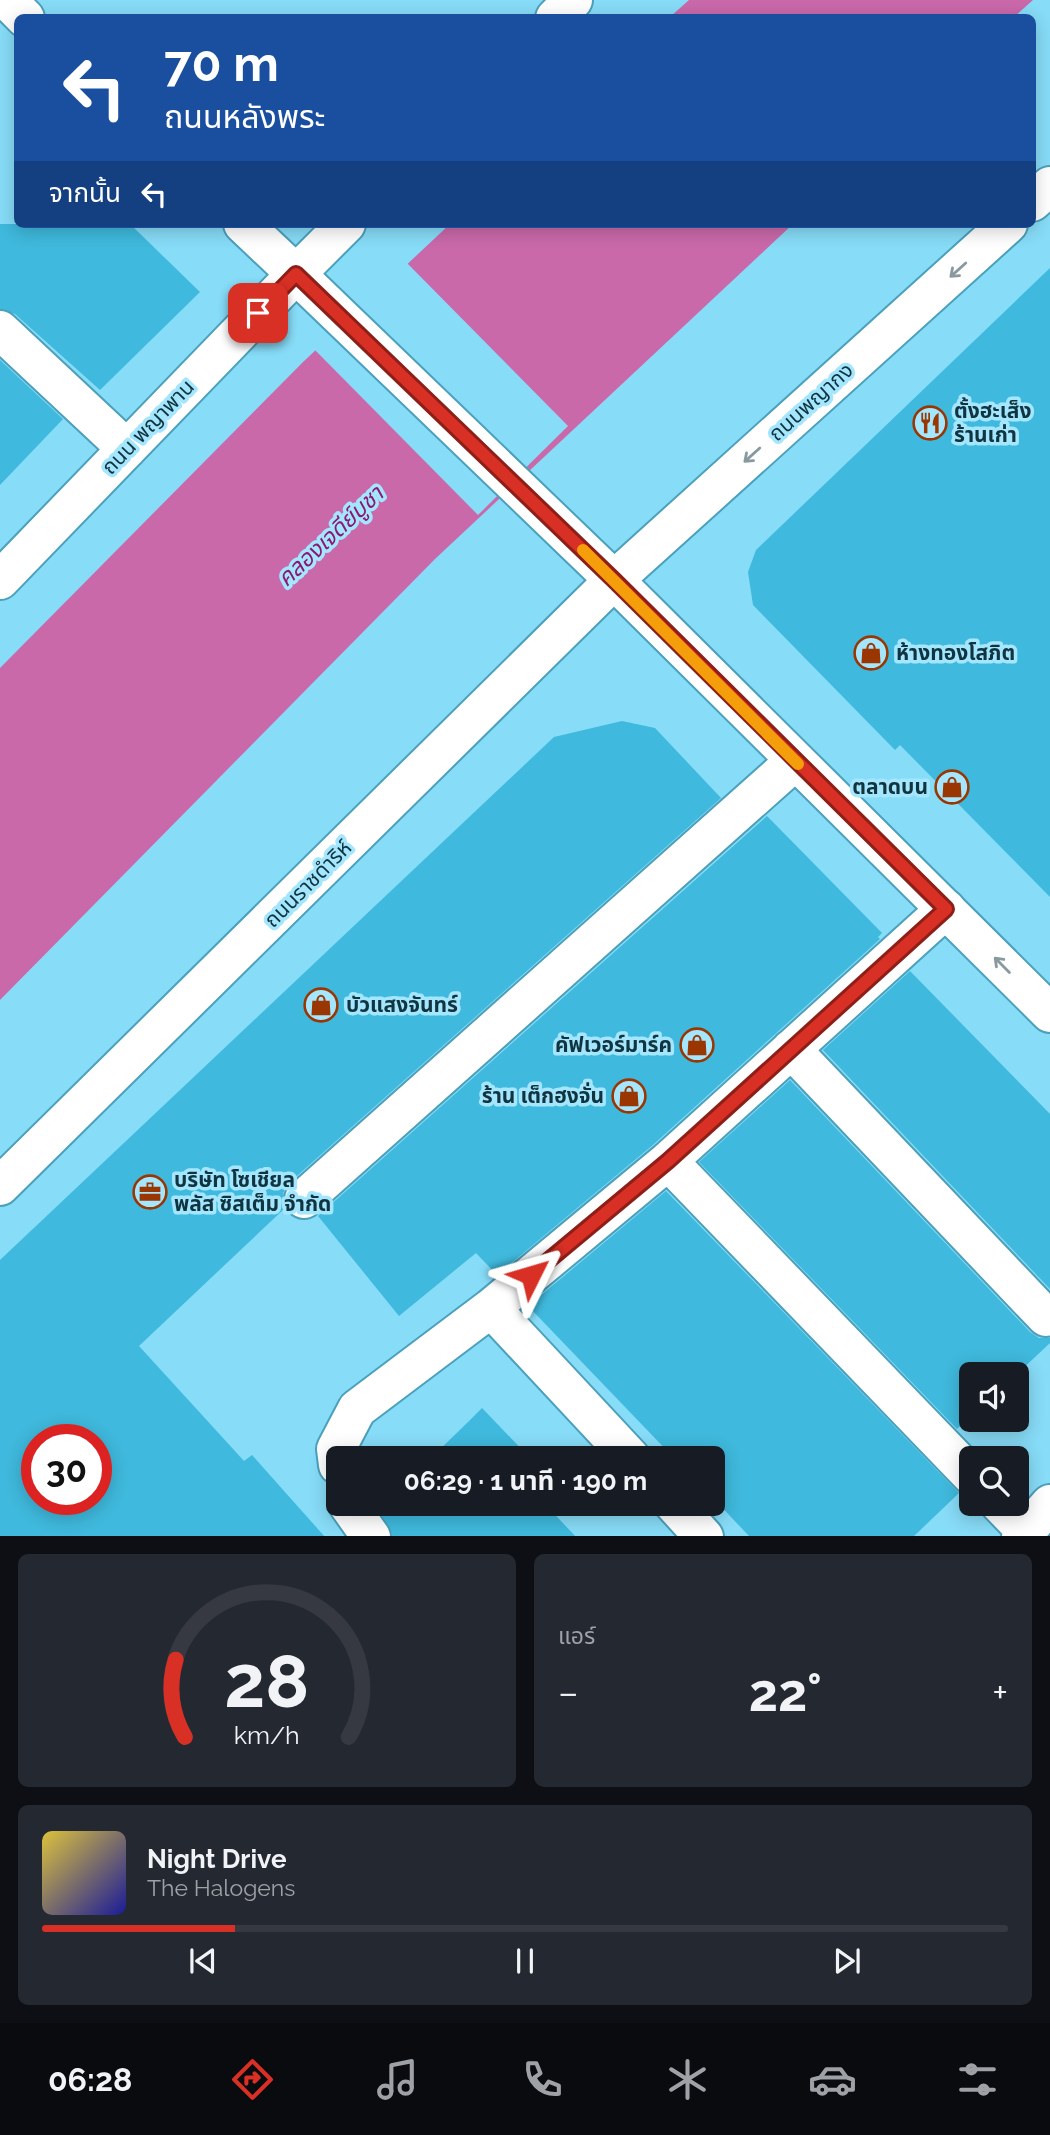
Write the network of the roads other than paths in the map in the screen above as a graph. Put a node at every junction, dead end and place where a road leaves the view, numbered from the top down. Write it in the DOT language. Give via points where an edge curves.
graph roads {
  1 [pos="7,0"];
  2 [pos="573,0"];
  3 [pos="21,14"];
  4 [pos="559,14"];
  5 [pos="1050,186"];
  6 [pos="1036,198"];
  7 [pos="247,228"];
  8 [pos="342,228"];
  9 [pos="1004,228"];
  10 [pos="296,274"];
  11 [pos="0,330"];
  12 [pos="127,449"];
  13 [pos="0,580"];
  14 [pos="614,580"];
  15 [pos="795,761"];
  16 [pos="946,909"];
  17 [pos="1050,1013"];
  18 [pos="791,1049"];
  19 [pos="668,1161"];
  20 [pos="0,1186"];
  21 [pos="304,1199"];
  22 [pos="491,1308"];
  23 [pos="1046,1317"];
  24 [pos="338,1446"];
  25 [pos="620,1446"];
  26 [pos="959,1463"];
  27 [pos="357,1516"];
  28 [pos="685,1516"];
  29 [pos="371,1536"];
  30 [pos="704,1536"];
  1 -- 3 [label="street"];
  2 -- 4 [label="street"];
  5 -- 6 [label="street"];
  7 -- 10 [label="street"];
  8 -- 10 [label="street, ถนน พญาพาน"];
  9 -- 14 [label="street, ถนนพญากง, one-way"];
  10 -- 12 [label="street, ถนน พญาพาน"];
  10 -- 14 [label="street"];
  11 -- 12 [label="street"];
  12 -- 13 [label="street, ถนน พญาพาน"];
  14 -- 15 [label="street"];
  14 -- 20 [label="street, ถนนราชดำริห์"];
  15 -- 16 [label="street"];
  15 -- 21 [label="street"];
  17 -- 16 [label="street, one-way"];
  16 -- 18 [label="street"];
  18 -- 19 [label="street"];
  18 -- 23 [label="street"];
  19 -- 22 [label="street"];
  19 -- 26 [label="street"];
  22 -- 24 [label="street" via="357,1409"];
  22 -- 25 [label="street"];
  27 -- 29 [label="street"];
  28 -- 30 [label="street"];
}
